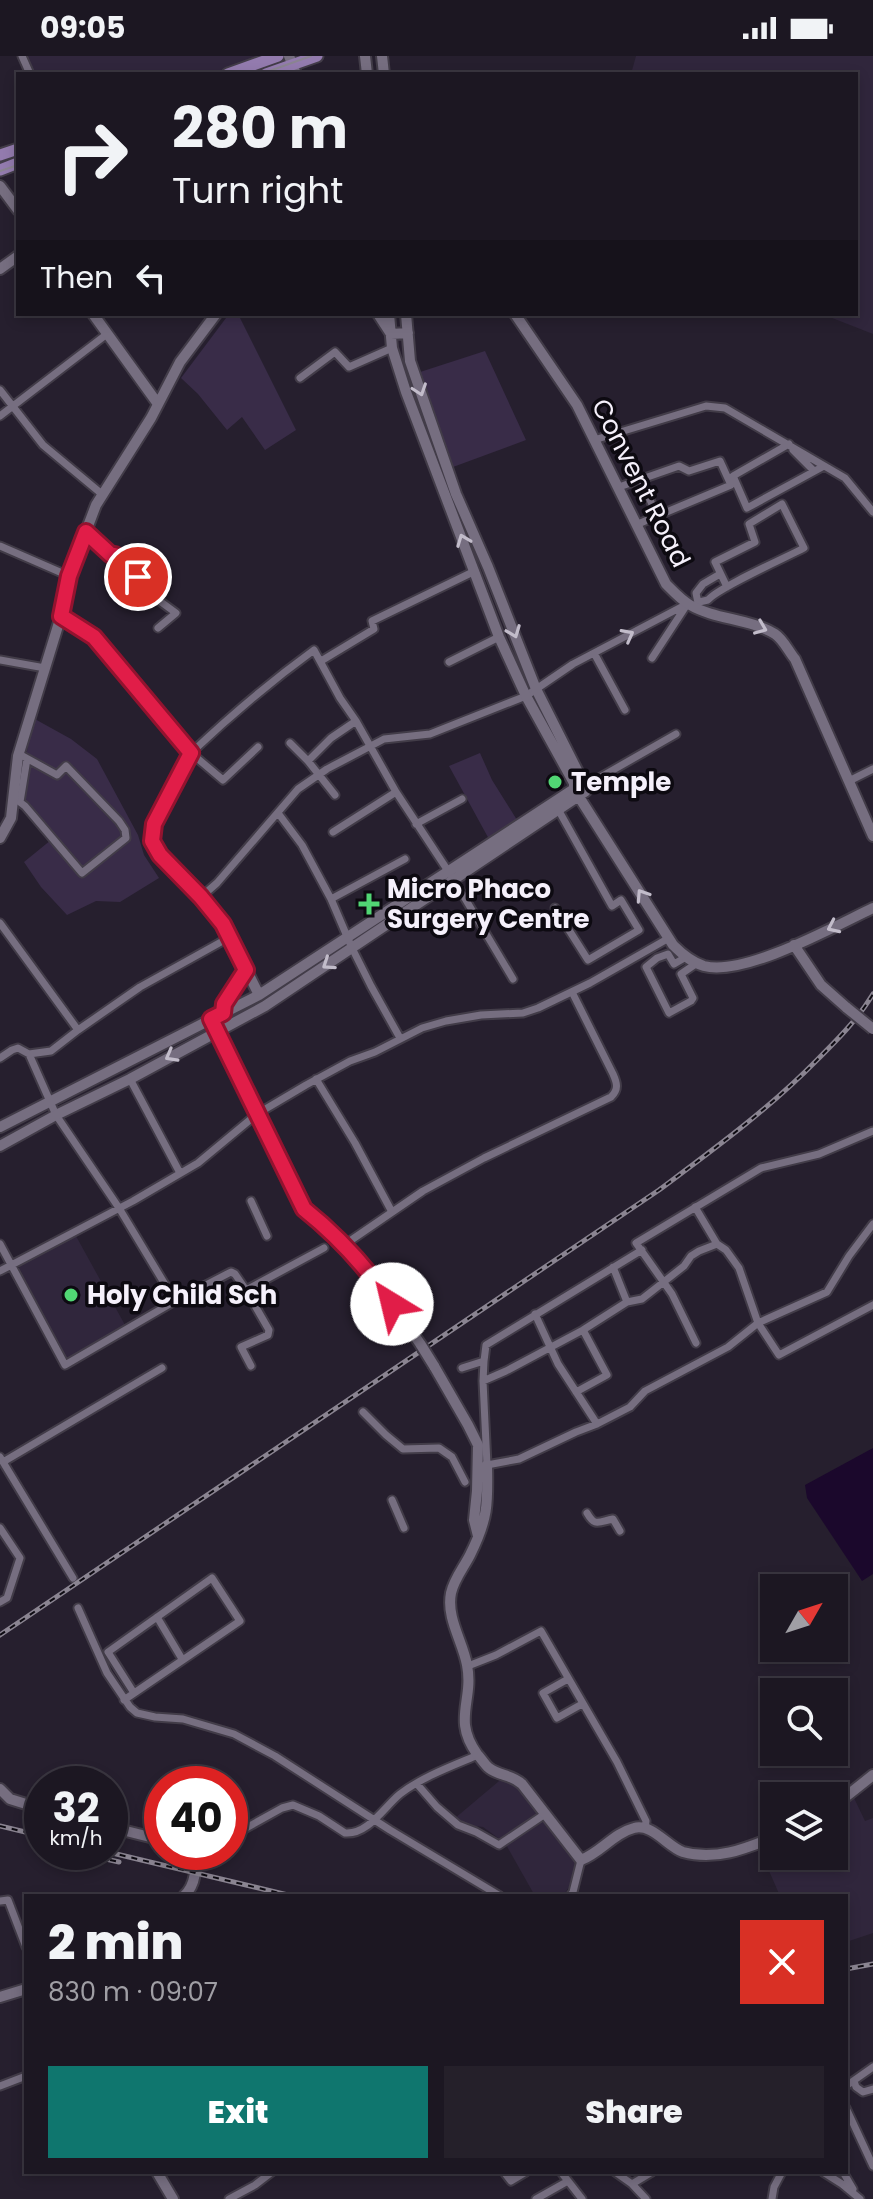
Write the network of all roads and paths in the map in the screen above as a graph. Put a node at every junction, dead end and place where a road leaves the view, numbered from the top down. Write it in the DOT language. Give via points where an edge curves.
graph roads {
  1 [pos="317,56"];
  2 [pos="274,57"];
  3 [pos="290,66"];
  4 [pos="233,72"];
  5 [pos="0,186"];
  6 [pos="16,207"];
  7 [pos="97,316"];
  8 [pos="214,316"];
  9 [pos="379,316"];
  10 [pos="389,316"];
  11 [pos="406,316"];
  12 [pos="516,316"];
  13 [pos="408,333"];
  14 [pos="107,334"];
  15 [pos="391,334"];
  16 [pos="392,348"];
  17 [pos="300,378"];
  18 [pos="0,390"];
  19 [pos="158,404"];
  20 [pos="12,407"];
  21 [pos="0,416"];
  22 [pos="594,440"];
  23 [pos="788,445"];
  24 [pos="824,466"];
  25 [pos="814,471"];
  26 [pos="641,479"];
  27 [pos="619,487"];
  28 [pos="103,495"];
  29 [pos="873,512"];
  30 [pos="657,516"];
  31 [pos="638,524"];
  32 [pos="86,532"];
  33 [pos="0,546"];
  34 [pos="475,571"];
  35 [pos="720,574"];
  36 [pos="69,576"];
  37 [pos="727,587"];
  38 [pos="694,604"];
  39 [pos="61,616"];
  40 [pos="158,628"];
  41 [pos="499,637"];
  42 [pos="594,653"];
  43 [pos="652,658"];
  44 [pos="0,660"];
  45 [pos="321,661"];
  46 [pos="449,662"];
  47 [pos="45,668"];
  48 [pos="536,689"];
  49 [pos="526,696"];
  50 [pos="625,710"];
  51 [pos="356,721"];
  52 [pos="676,734"];
  53 [pos="290,743"];
  54 [pos="371,746"];
  55 [pos="258,747"];
  56 [pos="191,753"];
  57 [pos="23,756"];
  58 [pos="308,761"];
  59 [pos="873,769"];
  60 [pos="319,775"];
  61 [pos="849,781"];
  62 [pos="579,791"];
  63 [pos="396,792"];
  64 [pos="335,795"];
  65 [pos="462,799"];
  66 [pos="17,800"];
  67 [pos="559,811"];
  68 [pos="278,813"];
  69 [pos="416,824"];
  70 [pos="333,832"];
  71 [pos="873,836"];
  72 [pos="0,838"];
  73 [pos="405,859"];
  74 [pos="451,876"];
  75 [pos="201,897"];
  76 [pos="331,899"];
  77 [pos="555,908"];
  78 [pos="873,908"];
  79 [pos="0,923"];
  80 [pos="230,937"];
  81 [pos="669,938"];
  82 [pos="350,943"];
  83 [pos="794,945"];
  84 [pos="686,957"];
  85 [pos="697,963"];
  86 [pos="674,964"];
  87 [pos="246,970"];
  88 [pos="681,974"];
  89 [pos="513,979"];
  90 [pos="572,992"];
  91 [pos="259,995"];
  92 [pos="223,1013"];
  93 [pos="211,1019"];
  94 [pos="873,1029"];
  95 [pos="78,1030"];
  96 [pos="216,1031"];
  97 [pos="400,1038"];
  98 [pos="29,1054"];
  99 [pos="0,1058"];
  100 [pos="130,1079"];
  101 [pos="316,1079"];
  102 [pos="50,1100"];
  103 [pos="257,1114"];
  104 [pos="56,1115"];
  105 [pos="0,1127"];
  106 [pos="873,1131"];
  107 [pos="0,1146"];
  108 [pos="180,1173"];
  109 [pos="251,1201"];
  110 [pos="695,1207"];
  111 [pos="119,1208"];
  112 [pos="392,1212"];
  113 [pos="873,1224"];
  114 [pos="267,1236"];
  115 [pos="0,1244"];
  116 [pos="717,1244"];
  117 [pos="344,1245"];
  118 [pos="639,1246"];
  119 [pos="324,1248"];
  120 [pos="11,1265"];
  121 [pos="613,1267"];
  122 [pos="0,1271"];
  123 [pos="664,1283"];
  124 [pos="246,1290"];
  125 [pos="175,1301"];
  126 [pos="627,1302"];
  127 [pos="873,1305"];
  128 [pos="535,1314"];
  129 [pos="758,1323"];
  130 [pos="583,1330"];
  131 [pos="696,1343"];
  132 [pos="550,1347"];
  133 [pos="484,1361"];
  134 [pos="251,1366"];
  135 [pos="162,1368"];
  136 [pos="462,1368"];
  137 [pos="483,1381"];
  138 [pos="576,1392"];
  139 [pos="363,1412"];
  140 [pos="597,1424"];
  141 [pos="1,1460"];
  142 [pos="487,1465"];
  143 [pos="465,1482"];
  144 [pos="392,1500"];
  145 [pos="587,1513"];
  146 [pos="0,1528"];
  147 [pos="404,1528"];
  148 [pos="620,1531"];
  149 [pos="478,1538"];
  150 [pos="73,1578"];
  151 [pos="0,1602"];
  152 [pos="78,1608"];
  153 [pos="157,1617"];
  154 [pos="182,1659"];
  155 [pos="468,1666"];
  156 [pos="568,1679"];
  157 [pos="134,1693"];
  158 [pos="124,1700"];
  159 [pos="582,1704"];
  160 [pos="478,1755"];
  161 [pos="873,1775"];
  162 [pos="417,1784"];
  163 [pos="0,1789"];
  164 [pos="848,1795"];
  165 [pos="24,1803"];
  166 [pos="545,1814"];
  167 [pos="374,1819"];
  168 [pos="248,1827"];
  169 [pos="645,1829"];
  170 [pos="760,1843"];
  171 [pos="581,1860"];
  172 [pos="194,1870"];
  173 [pos="186,1894"];
  174 [pos="497,1894"];
  175 [pos="572,1894"];
  176 [pos="0,1901"];
  177 [pos="24,1942"];
  178 [pos="24,1990"];
  179 [pos="0,1997"];
  180 [pos="873,2067"];
  181 [pos="24,2077"];
  182 [pos="850,2084"];
  183 [pos="0,2086"];
  184 [pos="873,2089"];
  185 [pos="848,2112"];
  186 [pos="873,2166"];
  187 [pos="158,2174"];
  188 [pos="269,2174"];
  189 [pos="506,2174"];
  190 [pos="522,2174"];
  191 [pos="563,2174"];
  192 [pos="618,2174"];
  193 [pos="649,2174"];
  194 [pos="781,2174"];
  195 [pos="826,2174"];
  196 [pos="844,2174"];
  197 [pos="568,2181"];
  198 [pos="632,2184"];
  199 [pos="858,2197"];
  200 [pos="173,2199"];
  201 [pos="229,2199"];
  202 [pos="536,2199"];
  203 [pos="582,2199"];
  204 [pos="646,2199"];
  205 [pos="772,2199"];
  1 -- 3 [label="main road"];
  2 -- 3 [label="street"];
  2 -- 4 [label="main road"];
  5 -- 6 [label="street"];
  7 -- 14 [label="street"];
  8 -- 19 [label="street" via="180,362"];
  9 -- 15 [label="street"];
  10 -- 15 [label="street"];
  11 -- 13 [label="street"];
  12 -- 22 [label="street, Convent Road" via="577,405"];
  13 -- 15 [label="street"];
  13 -- 48 [label="street, one-way" via="410,361 456,494"];
  14 -- 19 [label="street"];
  14 -- 20 [label="street"];
  15 -- 16 [label="street"];
  16 -- 17 [label="street" via="349,367 335,352"];
  34 -- 16 [label="street, one-way"];
  18 -- 20 [label="street"];
  19 -- 28 [label="street"];
  20 -- 21 [label="street"];
  20 -- 28 [label="street" via="43,445"];
  22 -- 23 [label="street" via="706,406 725,408"];
  22 -- 27 [label="street, Convent Road"];
  23 -- 24 [label="street"];
  23 -- 25 [label="street"];
  23 -- 25 [label="street" via="733,476 747,508"];
  24 -- 25 [label="street"];
  24 -- 29 [label="street" via="845,478"];
  26 -- 27 [label="street"];
  26 -- 30 [label="street"];
  26 -- 30 [label="street" via="679,466 689,471 720,461 731,485"];
  27 -- 31 [label="street, Convent Road"];
  28 -- 32 [label="street"];
  30 -- 31 [label="street"];
  31 -- 38 [label="street, Convent Road" via="666,584"];
  32 -- 36 [label="street"];
  32 -- 40 [label="street" via="176,613"];
  33 -- 36 [label="street"];
  34 -- 41 [label="street"];
  34 -- 45 [label="street" via="372,621 374,629"];
  35 -- 37 [label="street"];
  35 -- 37 [label="street" via="715,562 755,542 749,524 782,504 804,548"];
  35 -- 38 [label="street" via="703,584"];
  36 -- 39 [label="street"];
  37 -- 38 [label="street"];
  42 -- 38 [label="street, one-way"];
  38 -- 43 [label="street"];
  38 -- 61 [label="street, one-way" via="777,635 795,659"];
  39 -- 47 [label="street"];
  39 -- 56 [label="street" via="94,637"];
  41 -- 46 [label="street"];
  41 -- 49 [label="street"];
  42 -- 48 [label="street"];
  42 -- 50 [label="street"];
  44 -- 47 [label="street"];
  45 -- 51 [label="street"];
  45 -- 56 [label="street" via="314,650"];
  47 -- 57 [label="street"];
  48 -- 49 [label="street"];
  48 -- 62 [label="street"];
  49 -- 54 [label="street" via="430,734 384,739"];
  49 -- 62 [label="street"];
  51 -- 54 [label="street"];
  51 -- 58 [label="street"];
  52 -- 62 [label="street"];
  53 -- 58 [label="street"];
  54 -- 60 [label="street"];
  54 -- 63 [label="street"];
  55 -- 56 [label="street" via="223,780"];
  56 -- 75 [label="street" via="154,824 152,841"];
  57 -- 66 [label="street"];
  57 -- 66 [label="street" via="57,775 66,766 119,821 126,838 82,873"];
  58 -- 60 [label="street"];
  59 -- 61 [label="street"];
  60 -- 64 [label="street"];
  60 -- 68 [label="street" via="298,789"];
  61 -- 71 [label="street"];
  62 -- 67 [label="street"];
  62 -- 74 [label="street"];
  81 -- 62 [label="street, one-way"];
  63 -- 69 [label="street"];
  63 -- 70 [label="street"];
  65 -- 69 [label="street"];
  66 -- 72 [label="street"];
  67 -- 74 [label="street"];
  67 -- 77 [label="street" via="612,906 621,900 639,930 588,960"];
  68 -- 75 [label="street"];
  68 -- 76 [label="street"];
  69 -- 74 [label="street"];
  73 -- 76 [label="street"];
  74 -- 82 [label="street"];
  74 -- 89 [label="street"];
  75 -- 80 [label="street"];
  76 -- 82 [label="street"];
  78 -- 83 [label="street, one-way"];
  79 -- 95 [label="street"];
  80 -- 87 [label="street"];
  80 -- 95 [label="street" via="140,987"];
  81 -- 84 [label="street"];
  81 -- 90 [label="street"];
  82 -- 91 [label="street"];
  82 -- 96 [label="street, one-way" via="265,1006"];
  82 -- 97 [label="street"];
  83 -- 85 [label="street" via="762,960 723,967"];
  83 -- 94 [label="street, bridge" via="821,985"];
  84 -- 85 [label="street"];
  84 -- 86 [label="street"];
  85 -- 88 [label="street"];
  86 -- 88 [label="street"];
  86 -- 88 [label="street" via="664,954 646,967 669,1013 693,998"];
  87 -- 91 [label="street"];
  87 -- 92 [label="street"];
  90 -- 97 [label="street" via="523,1013 446,1021"];
  90 -- 112 [label="street" via="613,1074 616,1093 484,1158"];
  91 -- 92 [label="street"];
  92 -- 93 [label="street"];
  93 -- 96 [label="street"];
  93 -- 102 [label="street"];
  95 -- 98 [label="street" via="51,1051"];
  96 -- 100 [label="street, one-way"];
  96 -- 103 [label="street"];
  97 -- 101 [label="street"];
  98 -- 99 [label="street" via="18,1048"];
  98 -- 102 [label="street"];
  100 -- 104 [label="street"];
  100 -- 108 [label="street"];
  101 -- 103 [label="street"];
  101 -- 112 [label="street"];
  102 -- 104 [label="street"];
  102 -- 105 [label="street"];
  103 -- 108 [label="street"];
  103 -- 117 [label="street" via="304,1209"];
  104 -- 107 [label="street"];
  104 -- 111 [label="street"];
  106 -- 110 [label="street" via="819,1154 761,1168"];
  108 -- 111 [label="street"];
  109 -- 114 [label="street"];
  110 -- 116 [label="street"];
  110 -- 118 [label="street"];
  111 -- 120 [label="street"];
  111 -- 125 [label="street"];
  112 -- 117 [label="street"];
  113 -- 129 [label="street" via="827,1292"];
  115 -- 120 [label="street"];
  116 -- 123 [label="street" via="691,1256"];
  116 -- 129 [label="street" via="739,1268"];
  117 -- 149 [label="street, bridge" via="421,1345 478,1445"];
  118 -- 121 [label="street"];
  118 -- 123 [label="street"];
  119 -- 124 [label="street"];
  120 -- 122 [label="street"];
  120 -- 125 [label="street" via="65,1365"];
  121 -- 126 [label="street"];
  121 -- 128 [label="street"];
  123 -- 126 [label="street" via="642,1299"];
  123 -- 131 [label="street"];
  124 -- 125 [label="street" via="231,1272"];
  124 -- 134 [label="street" via="269,1333 241,1347"];
  126 -- 130 [label="street"];
  127 -- 129 [label="street" via="779,1355"];
  128 -- 132 [label="street"];
  128 -- 133 [label="street" via="486,1345"];
  129 -- 140 [label="street" via="728,1347 645,1391 630,1407"];
  130 -- 132 [label="street"];
  130 -- 138 [label="street" via="607,1375"];
  132 -- 137 [label="street"];
  132 -- 138 [label="street"];
  133 -- 136 [label="street"];
  133 -- 137 [label="street"];
  135 -- 141 [label="street"];
  137 -- 142 [label="street"];
  138 -- 140 [label="street"];
  139 -- 143 [label="street" via="403,1449 439,1448 452,1457"];
  140 -- 142 [label="street" via="519,1459"];
  141 -- 150 [label="street"];
  142 -- 149 [label="street" via="488,1507"];
  144 -- 147 [label="street"];
  145 -- 148 [label="street" via="595,1523 613,1519"];
  146 -- 151 [label="street" via="20,1558 7,1598"];
  149 -- 155 [label="street" via="450,1598"];
  152 -- 158 [label="street"];
  153 -- 154 [label="street"];
  153 -- 154 [label="street" via="212,1578 240,1621"];
  153 -- 157 [label="street" via="108,1652"];
  154 -- 157 [label="street"];
  155 -- 156 [label="street" via="541,1631"];
  155 -- 160 [label="street" via="464,1729"];
  156 -- 159 [label="street"];
  156 -- 159 [label="street" via="543,1693 557,1718"];
  157 -- 158 [label="street"];
  158 -- 167 [label="street" via="137,1713 234,1734"];
  159 -- 169 [label="street" via="617,1762 646,1821"];
  160 -- 162 [label="street"];
  160 -- 166 [label="street" via="490,1769 516,1778"];
  161 -- 164 [label="street"];
  162 -- 166 [label="street" via="458,1825 499,1845"];
  162 -- 167 [label="street"];
  163 -- 165 [label="street"];
  166 -- 171 [label="street"];
  167 -- 168 [label="street" via="350,1834 288,1805"];
  167 -- 174 [label="street"];
  169 -- 170 [label="street" via="681,1851 708,1856"];
  169 -- 171 [label="street" via="625,1832"];
  171 -- 175 [label="street"];
  172 -- 173 [label="street"];
  176 -- 177 [label="street" via="8,1900"];
  178 -- 179 [label="street"];
  180 -- 182 [label="street"];
  181 -- 183 [label="street"];
  182 -- 184 [label="street" via="863,2092"];
  185 -- 186 [label="street"];
  187 -- 200 [label="street"];
  188 -- 201 [label="street"];
  189 -- 190 [label="street" via="511,2181"];
  191 -- 197 [label="street"];
  192 -- 198 [label="street"];
  193 -- 198 [label="street"];
  194 -- 205 [label="street"];
  195 -- 199 [label="street"];
  196 -- 199 [label="street"];
  197 -- 202 [label="street"];
  197 -- 203 [label="street"];
  198 -- 204 [label="street"];
}
